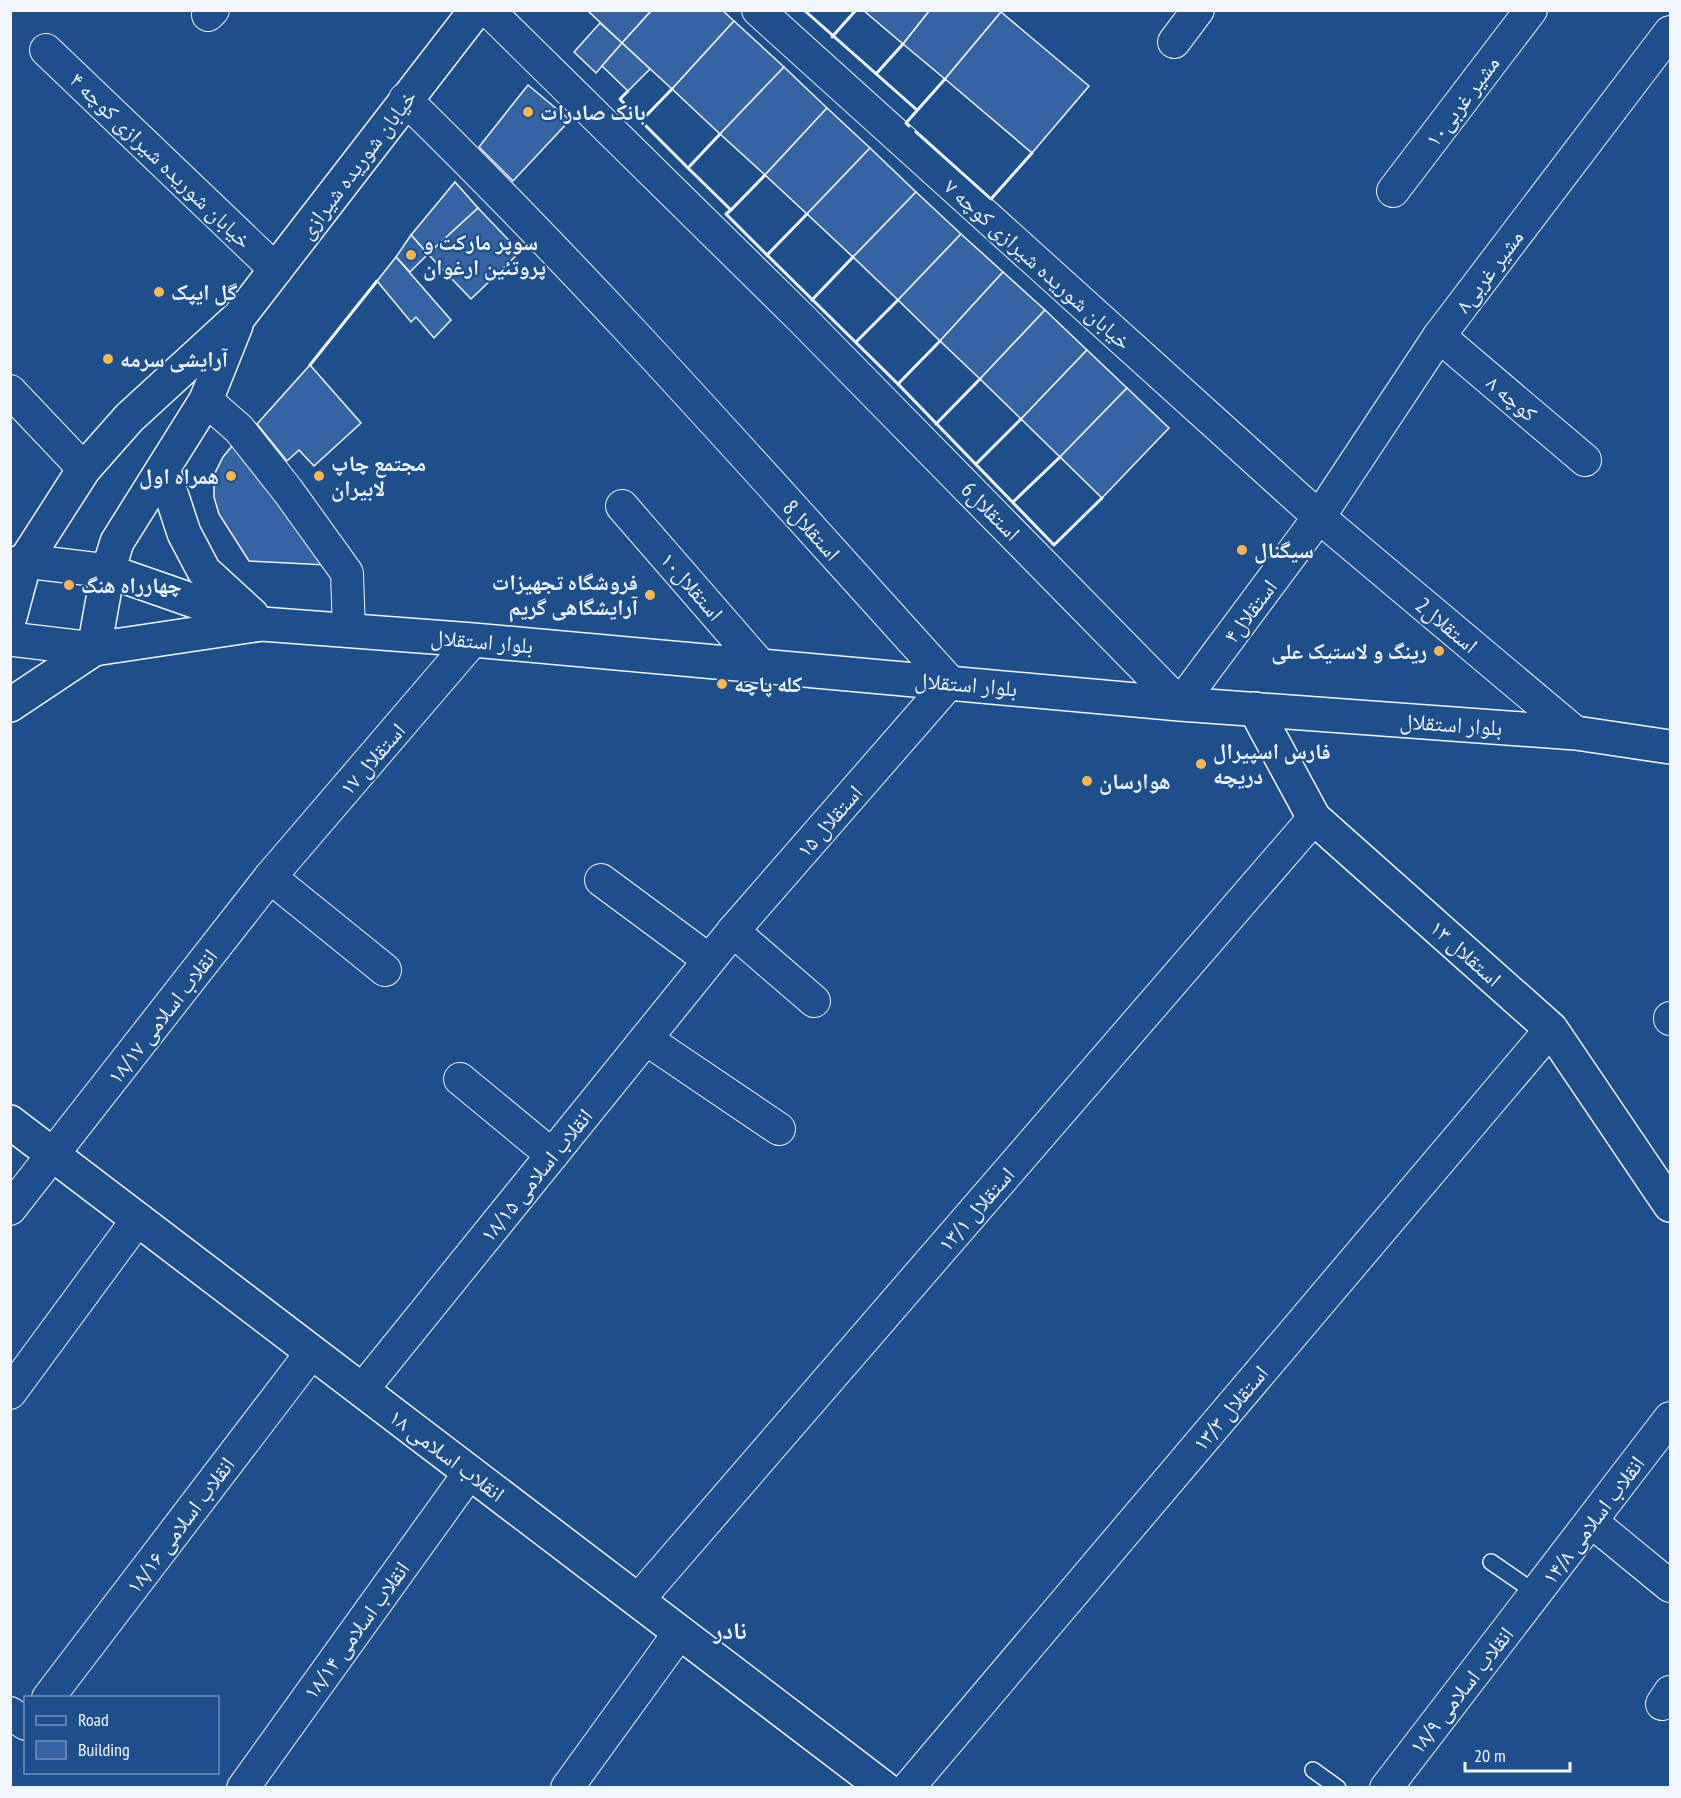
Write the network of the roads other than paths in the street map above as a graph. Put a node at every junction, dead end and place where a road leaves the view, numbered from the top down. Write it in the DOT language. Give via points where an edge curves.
graph roads {
  1 [pos="476,10"];
  2 [pos="488,10"];
  3 [pos="758,10"];
  4 [pos="1198,10"];
  5 [pos="1531,10"];
  6 [pos="1671,32"];
  7 [pos="1174,42"];
  8 [pos="46,50"];
  9 [pos="405,99"];
  10 [pos="1393,191"];
  11 [pos="276,270"];
  12 [pos="239,317"];
  13 [pos="1439,336"];
  14 [pos="10,391"];
  15 [pos="206,400"];
  16 [pos="1585,460"];
  17 [pos="84,468"];
  18 [pos="163,469"];
  19 [pos="622,506"];
  20 [pos="1319,518"];
  21 [pos="18,563"];
  22 [pos="108,571"];
  23 [pos="10,617"];
  24 [pos="262,624"];
  25 [pos="349,631"];
  26 [pos="10,639"];
  27 [pos="473,640"];
  28 [pos="94,649"];
  29 [pos="761,666"];
  30 [pos="950,682"];
  31 [pos="1180,704"];
  32 [pos="10,705"];
  33 [pos="1255,709"];
  34 [pos="1576,733"];
  35 [pos="1671,747"];
  36 [pos="1314,818"];
  37 [pos="270,877"];
  38 [pos="601,880"];
  39 [pos="733,931"];
  40 [pos="709,960"];
  41 [pos="385,970"];
  42 [pos="814,1001"];
  43 [pos="1551,1029"];
  44 [pos="646,1039"];
  45 [pos="460,1079"];
  46 [pos="10,1122"];
  47 [pos="779,1129"];
  48 [pos="53,1154"];
  49 [pos="552,1155"];
  50 [pos="1671,1205"];
  51 [pos="10,1209"];
  52 [pos="138,1219"];
  53 [pos="312,1352"];
  54 [pos="362,1390"];
  55 [pos="10,1393"];
  56 [pos="1671,1418"];
  57 [pos="470,1472"];
  58 [pos="1592,1522"];
  59 [pos="1491,1562"];
  60 [pos="1671,1586"];
  61 [pos="1536,1593"];
  62 [pos="638,1600"];
  63 [pos="680,1632"];
  64 [pos="50,1696"];
  65 [pos="10,1713"];
  66 [pos="24,1723"];
  67 [pos="1313,1770"];
  68 [pos="243,1788"];
  69 [pos="567,1788"];
  70 [pos="884,1788"];
  71 [pos="908,1788"];
  72 [pos="1338,1788"];
  73 [pos="1386,1788"];
  1 -- 9 [label="main road, خیابان شوریده شیرازی"];
  2 -- 31 [label="street, استقلال6" via="801,318"];
  3 -- 20 [label="street, خیابان شوریده شیرازی کوچه ۷"];
  4 -- 7 [label="street"];
  5 -- 10 [label="street, ۱۰مشیر غربی"];
  6 -- 13 [label="street, مشیر غربی۸"];
  8 -- 11 [label="street, خیابان شوریده شیرازی کوچه ۴"];
  9 -- 11 [label="main road, خیابان شوریده شیرازی"];
  9 -- 30 [label="street, استقلال8" via="674,378"];
  11 -- 12 [label="main road, خیابان شوریده شیرازی"];
  12 -- 15 [label="main road, خیابان شوریده شیرازی"];
  12 -- 17 [label="main road, خیابان شوریده شیرازی" via="129,418"];
  13 -- 16 [label="street, کوچه ۸"];
  13 -- 20 [label="street, مشیر غربی۸"];
  14 -- 17 [label="street"];
  15 -- 18 [label="main road, خیابان شوریده شیرازی"];
  15 -- 25 [label="street" via="239,429 347,573"];
  17 -- 21 [label="main road, خیابان شوریده شیرازی"];
  18 -- 22 [label="main road, خیابان شوریده شیرازی" via="117,542"];
  18 -- 24 [label="main road" via="184,533 204,571"];
  19 -- 29 [label="street, استقلال۱۰"];
  20 -- 31 [label="street, استقلال۴"];
  20 -- 34 [label="street, 2استقلال"];
  21 -- 22 [label="main road, بلوار استقلال"];
  21 -- 23 [label="main road, خیابان شوریده شیرازی"];
  22 -- 24 [label="main road, بلوار استقلال"];
  22 -- 28 [label="main road, خیابان شوریده شیرازی"];
  24 -- 25 [label="main road, بلوار استقلال"];
  24 -- 28 [label="main road, بلوار استقلال"];
  25 -- 27 [label="main road, بلوار استقلال"];
  26 -- 28 [label="main road, بلوار استقلال"];
  27 -- 29 [label="main road, بلوار استقلال"];
  27 -- 37 [label="street, ۱۷ استقلال"];
  28 -- 32 [label="main road"];
  29 -- 30 [label="main road, بلوار استقلال"];
  30 -- 31 [label="main road, بلوار استقلال"];
  30 -- 39 [label="street, ۱۵ استقلال"];
  31 -- 33 [label="main road, بلوار استقلال"];
  33 -- 34 [label="main road, بلوار استقلال"];
  33 -- 36 [label="main road, ۱۳ استقلال"];
  34 -- 35 [label="main road, بلوار استقلال"];
  36 -- 43 [label="main road, ۱۳ استقلال"];
  36 -- 62 [label="street, ۱۳/۱ استقلال"];
  37 -- 41 [label="street"];
  37 -- 48 [label="street, ۱۸/۱۷ انقلاب اسلامی"];
  38 -- 40 [label="street"];
  39 -- 40 [label="street, ۱۵ استقلال"];
  39 -- 42 [label="street"];
  40 -- 44 [label="street, ۱۸/۱۵ انقلاب اسلامی"];
  43 -- 50 [label="main road, ۱۳ استقلال"];
  43 -- 71 [label="street, ۱۳/۳ استقلال"];
  44 -- 47 [label="street"];
  44 -- 49 [label="street, ۱۸/۱۵ انقلاب اسلامی"];
  45 -- 49 [label="street"];
  46 -- 48 [label="main road, ۱۸ انقلاب اسلامی"];
  48 -- 51 [label="street, ۱۸/۱۷ انقلاب اسلامی"];
  48 -- 52 [label="main road, ۱۸ انقلاب اسلامی"];
  49 -- 54 [label="street, ۱۸/۱۵ انقلاب اسلامی"];
  52 -- 53 [label="main road, ۱۸ انقلاب اسلامی"];
  52 -- 55 [label="street"];
  53 -- 54 [label="main road, ۱۸ انقلاب اسلامی"];
  53 -- 64 [label="street, ۱۸/۱۶ انقلاب اسلامی"];
  54 -- 57 [label="main road, ۱۸ انقلاب اسلامی"];
  56 -- 58 [label="street, ۱۴/۸ انقلاب اسلامی"];
  57 -- 62 [label="main road, ۱۸ انقلاب اسلامی"];
  57 -- 68 [label="street, ۱۸/۱۴ انقلاب اسلامی"];
  58 -- 60 [label="street"];
  58 -- 61 [label="street, ۱۴/۸ انقلاب اسلامی"];
  59 -- 61 [label="lane"];
  61 -- 73 [label="street, ۱۸/۹ انقلاب اسلامی"];
  62 -- 63 [label="main road, ۱۸ انقلاب اسلامی"];
  63 -- 69 [label="street"];
  63 -- 70 [label="main road, ۱۸ انقلاب اسلامی"];
  65 -- 66 [label="street"];
  67 -- 72 [label="lane"];
}
